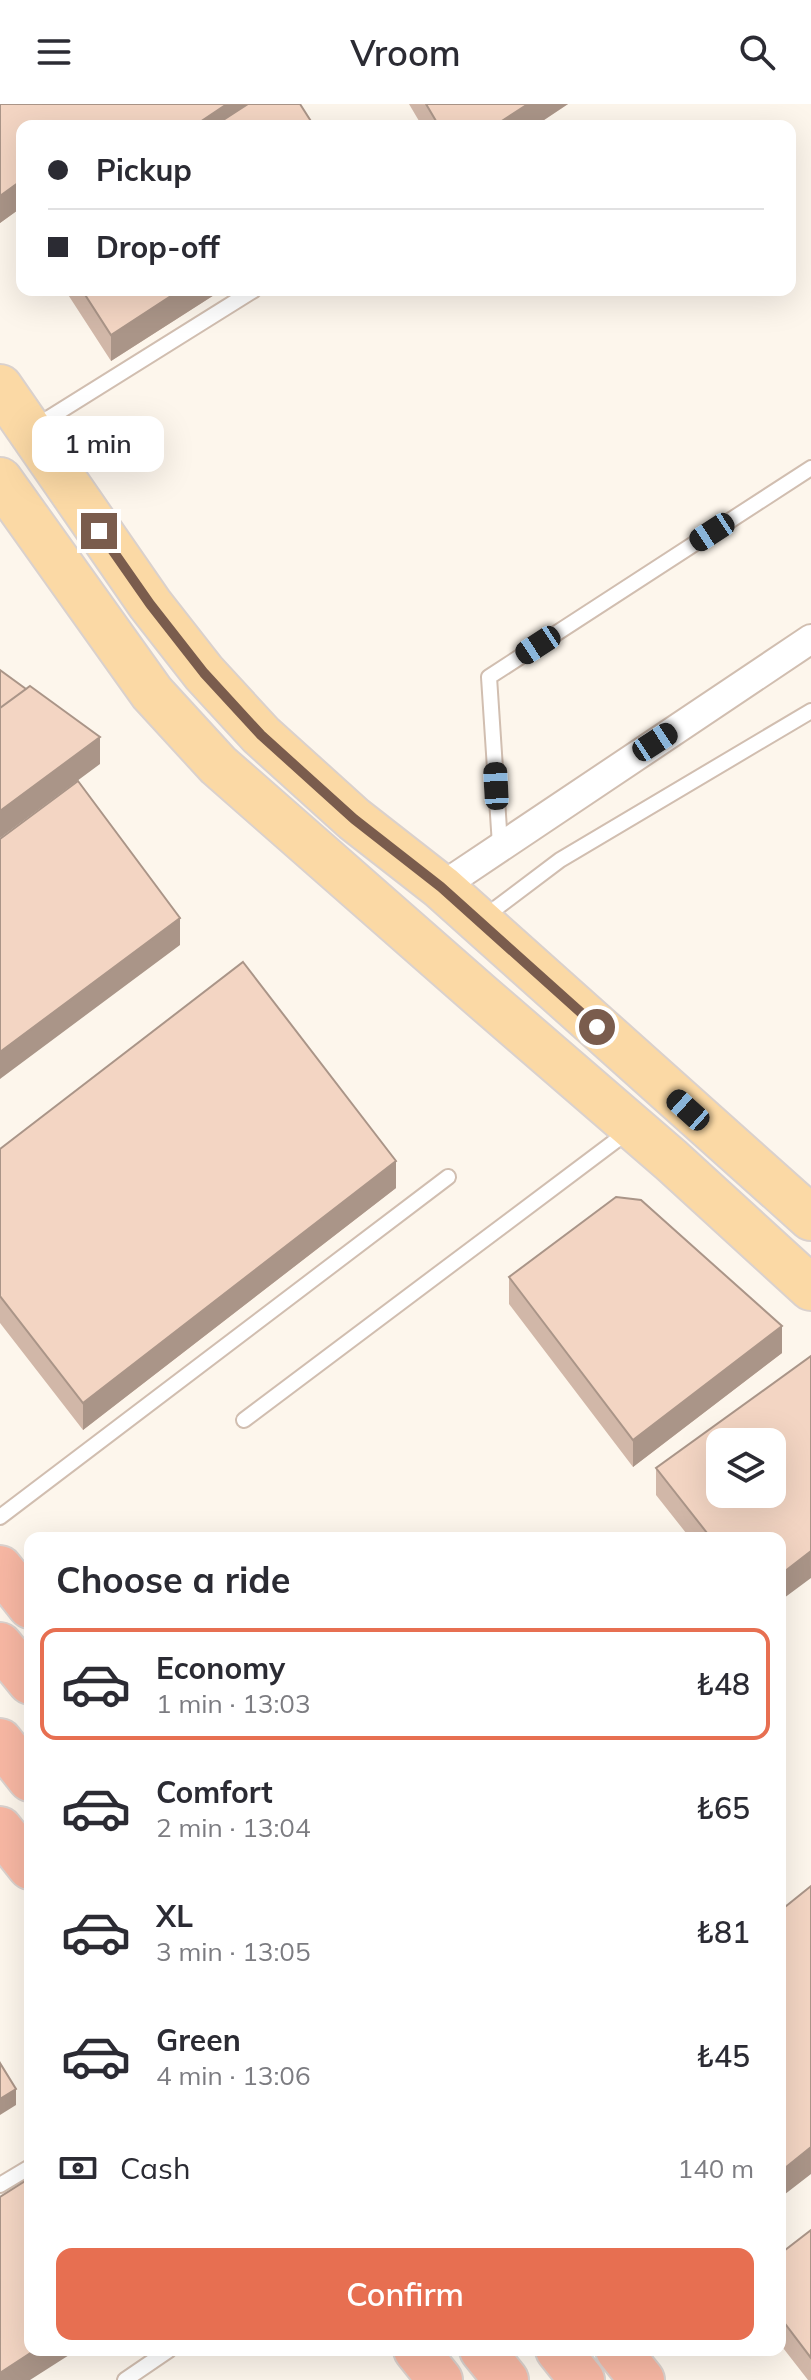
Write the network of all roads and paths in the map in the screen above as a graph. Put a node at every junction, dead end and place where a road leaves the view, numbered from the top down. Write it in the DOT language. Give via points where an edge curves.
graph roads {
  1 [pos="244,296"];
  2 [pos="0,387"];
  3 [pos="30,430"];
  4 [pos="811,468"];
  5 [pos="0,480"];
  6 [pos="811,639"];
  7 [pos="811,711"];
  8 [pos="500,845"];
  9 [pos="441,887"];
  10 [pos="480,920"];
  11 [pos="634,1128"];
  12 [pos="448,1177"];
  13 [pos="811,1218"];
  14 [pos="811,1288"];
  15 [pos="244,1420"];
  16 [pos="0,1517"];
  17 [pos="0,1568"];
  18 [pos="24,1598"];
  19 [pos="0,1645"];
  20 [pos="24,1675"];
  21 [pos="0,1741"];
  22 [pos="24,1771"];
  23 [pos="0,1829"];
  24 [pos="24,1859"];
  25 [pos="24,2171"];
  26 [pos="0,2185"];
  27 [pos="160,2356"];
  28 [pos="421,2356"];
  29 [pos="487,2356"];
  30 [pos="563,2356"];
  31 [pos="623,2356"];
  32 [pos="125,2380"];
  33 [pos="440,2380"];
  34 [pos="506,2380"];
  35 [pos="582,2380"];
  36 [pos="642,2380"];
  1 -- 3 [label="lane"];
  2 -- 3 [label="main road"];
  3 -- 9 [label="main road" via="204,673 261,735 354,819"];
  4 -- 8 [label="lane" via="489,677"];
  5 -- 11 [label="main road" via="152,693 218,765"];
  6 -- 8 [label="street"];
  7 -- 10 [label="lane" via="560,860"];
  8 -- 9 [label="street"];
  9 -- 10 [label="main road"];
  10 -- 13 [label="main road"];
  11 -- 14 [label="main road"];
  11 -- 15 [label="lane"];
  12 -- 16 [label="lane"];
  17 -- 18 [label="highway"];
  19 -- 20 [label="highway"];
  21 -- 22 [label="highway"];
  23 -- 24 [label="highway"];
  25 -- 26 [label="lane"];
  27 -- 32 [label="lane"];
  28 -- 33 [label="highway"];
  29 -- 34 [label="highway"];
  30 -- 35 [label="highway"];
  31 -- 36 [label="highway"];
}
